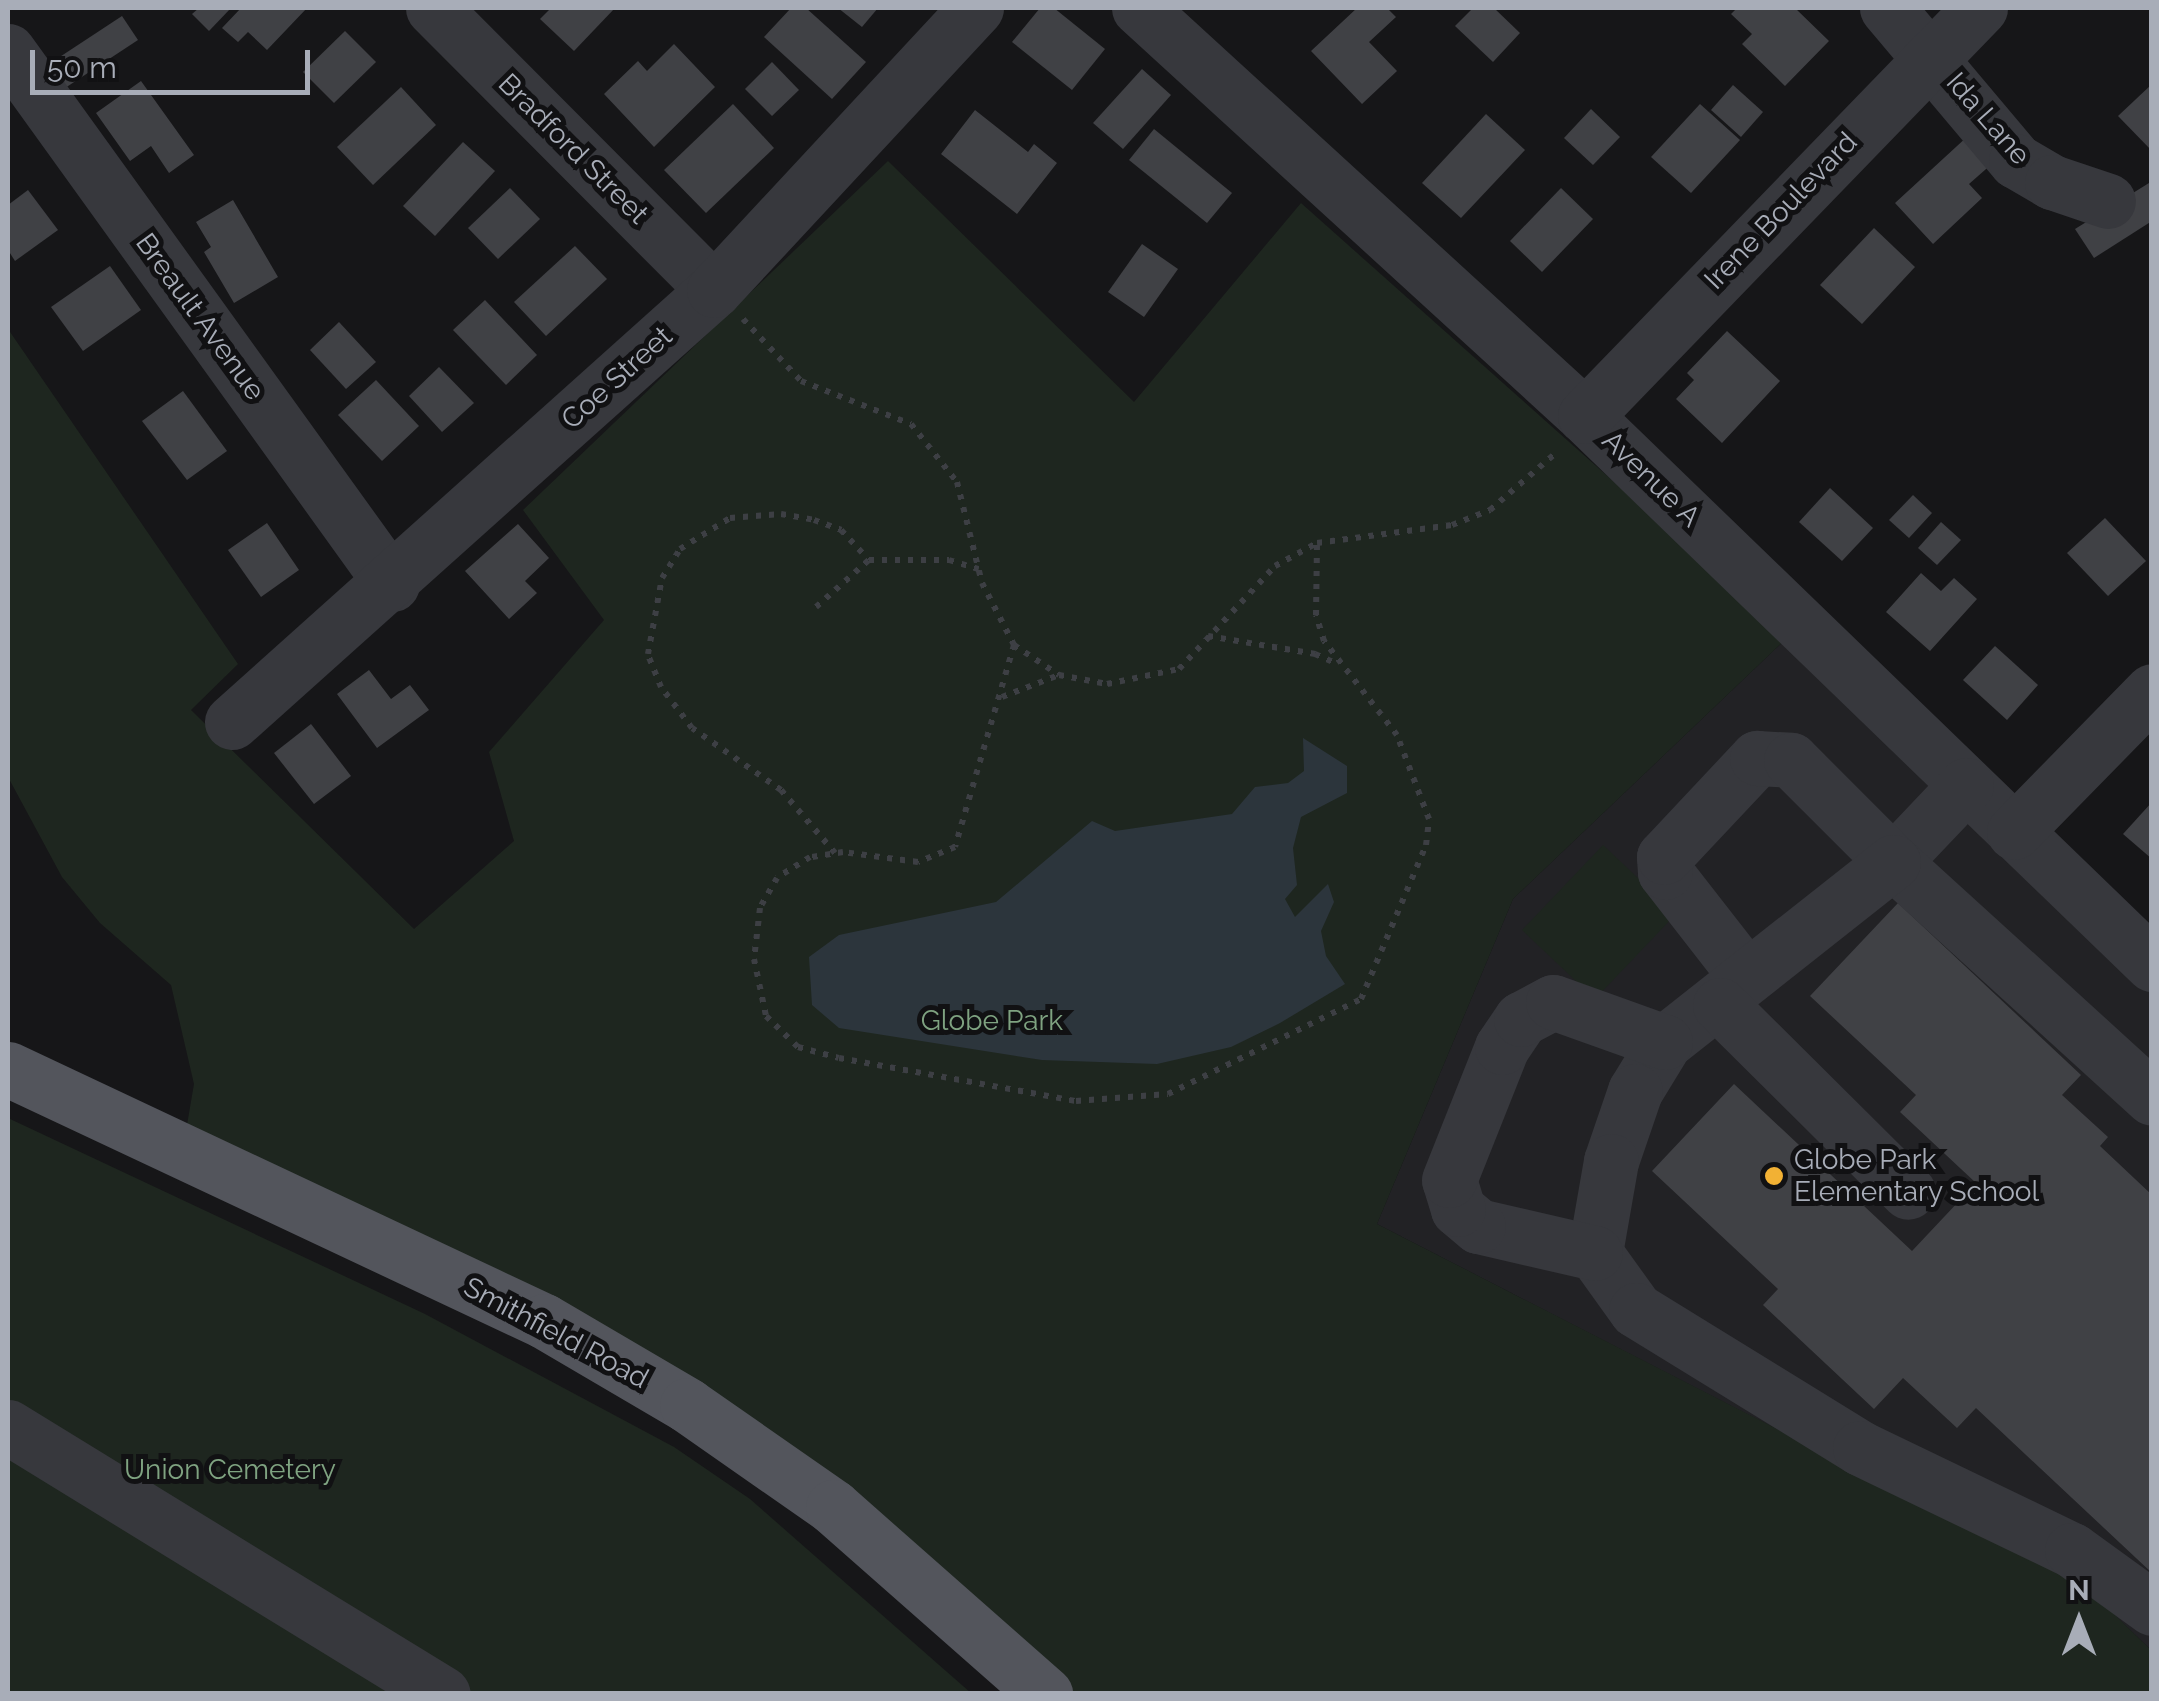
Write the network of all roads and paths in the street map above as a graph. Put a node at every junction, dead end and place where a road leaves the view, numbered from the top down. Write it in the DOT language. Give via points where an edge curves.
graph roads {
  1 [pos="432,8"];
  2 [pos="976,8"];
  3 [pos="1139,8"];
  4 [pos="1887,8"];
  5 [pos="1980,8"];
  6 [pos="8,51"];
  7 [pos="1931,54"];
  8 [pos="2108,201"];
  9 [pos="714,290"];
  10 [pos="1586,416"];
  11 [pos="1317,543"];
  12 [pos="869,560"];
  13 [pos="979,569"];
  14 [pos="392,584"];
  15 [pos="816,607"];
  16 [pos="1207,636"];
  17 [pos="1014,645"];
  18 [pos="1340,666"];
  19 [pos="1059,675"];
  20 [pos="2152,691"];
  21 [pos="1002,697"];
  22 [pos="232,722"];
  23 [pos="1966,785"];
  24 [pos="2014,832"];
  25 [pos="836,854"];
  26 [pos="1893,862"];
  27 [pos="2152,964"];
  28 [pos="1733,991"];
  29 [pos="1666,1042"];
  30 [pos="8,1069"];
  31 [pos="2146,1083"];
  32 [pos="1908,1192"];
  33 [pos="1595,1253"];
  34 [pos="8,1427"];
  35 [pos="2152,1608"];
  36 [pos="443,1694"];
  37 [pos="1045,1694"];
  1 -- 9 [label="street, Bradford Street"];
  2 -- 9 [label="street, Coe Street"];
  3 -- 10 [label="street, Avenue A"];
  4 -- 7 [label="street, Ida Lane"];
  5 -- 7 [label="street, Irene Boulevard"];
  6 -- 14 [label="street, Breault Avenue"];
  7 -- 8 [label="street, Ida Lane" via="2016,161"];
  7 -- 10 [label="street, Irene Boulevard"];
  9 -- 13 [label="path" via="801,381 912,424 957,482"];
  9 -- 14 [label="street, Coe Street"];
  10 -- 11 [label="path" via="1548,463 1490,510 1452,525"];
  10 -- 23 [label="street, Avenue A"];
  11 -- 16 [label="path" via="1275,566"];
  11 -- 18 [label="path" via="1316,615"];
  12 -- 13 [label="path" via="949,560"];
  12 -- 15 [label="path"];
  12 -- 25 [label="path" via="841,530 814,520 781,514 730,518 680,549 662,578 648,654 661,687 692,728 781,790"];
  13 -- 17 [label="path"];
  14 -- 22 [label="street, Coe Street"];
  16 -- 18 [label="path" via="1315,654"];
  16 -- 19 [label="path" via="1179,669 1145,680 1107,684"];
  17 -- 19 [label="path"];
  17 -- 21 [label="path" via="1001,672"];
  18 -- 25 [label="path" via="1397,735 1421,788 1429,820 1417,870 1361,999 1168,1094 1076,1101 798,1048 766,1016 760,996 754,959 760,908 777,878 810,857"];
  19 -- 21 [label="path"];
  20 -- 24 [label="street"];
  21 -- 25 [label="path" via="984,762 967,788 955,847 918,862"];
  23 -- 24 [label="street, Avenue A"];
  23 -- 26 [label="street"];
  24 -- 27 [label="street, Avenue A"];
  26 -- 28 [label="street"];
  26 -- 28 [label="street" via="1791,760 1757,758 1664,857 1666,872"];
  26 -- 31 [label="street"];
  28 -- 29 [label="street"];
  28 -- 32 [label="street"];
  29 -- 33 [label="street" via="1635,1091 1612,1161"];
  29 -- 33 [label="street" via="1554,1002 1521,1019 1502,1048 1449,1180 1458,1209 1478,1226"];
  30 -- 37 [label="main road, Smithfield Road" via="544,1321 688,1405 834,1507"];
  33 -- 35 [label="street" via="1636,1310 1860,1448 2072,1550"];
  34 -- 36 [label="street"];
}
